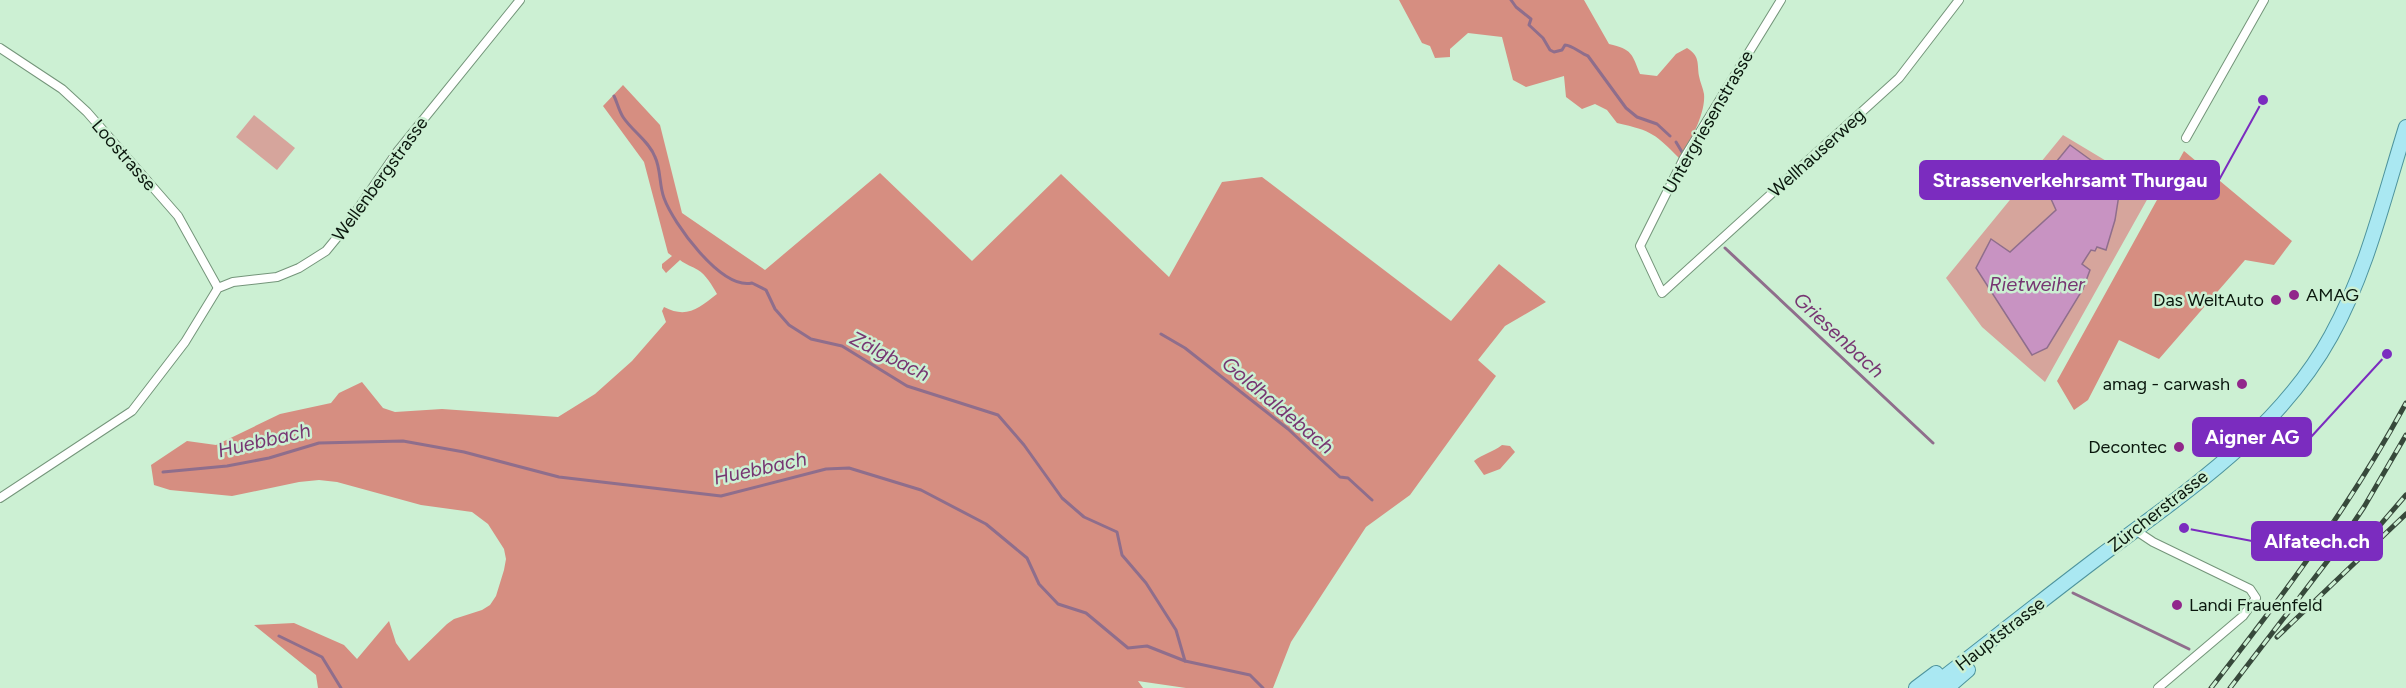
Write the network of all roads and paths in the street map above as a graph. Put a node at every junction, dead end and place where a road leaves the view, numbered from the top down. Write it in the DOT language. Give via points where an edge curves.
graph roads {
  1 [pos="520,0"];
  2 [pos="1781,0"];
  3 [pos="1959,0"];
  4 [pos="2264,0"];
  5 [pos="0,48"];
  6 [pos="2406,127"];
  7 [pos="2186,138"];
  8 [pos="218,288"];
  9 [pos="1662,293"];
  10 [pos="0,498"];
  11 [pos="2135,530"];
  12 [pos="2070,579"];
  13 [pos="1916,688"];
  14 [pos="1930,688"];
  15 [pos="1947,688"];
  16 [pos="2158,688"];
  1 -- 8 [label="street, Wellenbergstrasse" via="397,152 326,250 286,274 232,282"];
  2 -- 9 [label="street, Untergriesenstrasse" via="1684,158 1640,246"];
  3 -- 9 [label="street, Wellhauserweg" via="1899,78"];
  4 -- 7 [label="street"];
  5 -- 8 [label="street, Loostrasse" via="62,89 87,112 178,216"];
  6 -- 11 [label="main road, Zürcherstrasse" via="2350,298 2314,364 2286,402 2243,444"];
  8 -- 10 [label="street" via="185,342 132,411"];
  11 -- 12 [label="main road, Zürcherstrasse"];
  11 -- 16 [label="street" via="2250,589 2256,598 2243,616"];
  12 -- 13 [label="main road" via="2020,609"];
  12 -- 14 [label="main road, Hauptstrasse"];
  12 -- 15 [label="main road"];
}
